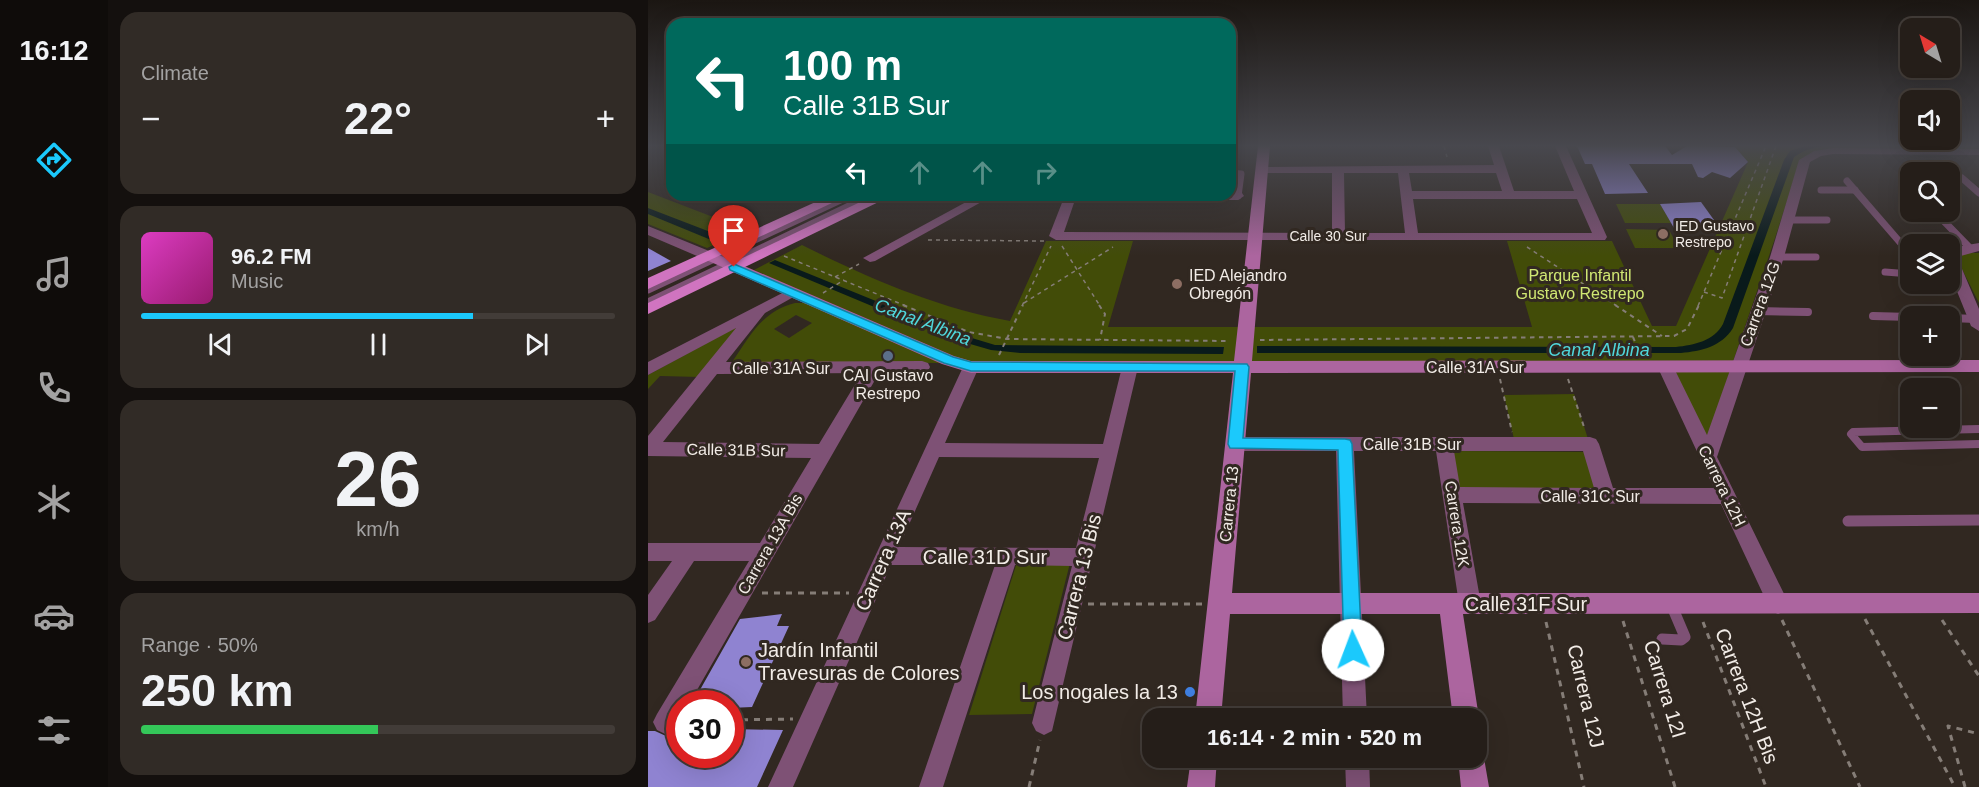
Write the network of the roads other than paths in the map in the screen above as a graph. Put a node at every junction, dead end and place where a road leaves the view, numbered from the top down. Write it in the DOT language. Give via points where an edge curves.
graph roads {
  1 [pos="1240,183"];
  2 [pos="1261,183"];
  3 [pos="1338,183"];
  4 [pos="1405,183"];
  5 [pos="1505,183"];
  6 [pos="1577,183"];
  7 [pos="1797,183"];
  8 [pos="1849,183"];
  9 [pos="1967,183"];
  10 [pos="1821,190"];
  11 [pos="1855,190"];
  12 [pos="1979,193"];
  13 [pos="1406,195"];
  14 [pos="1509,195"];
  15 [pos="1582,195"];
  16 [pos="1238,196"];
  17 [pos="831,201"];
  18 [pos="839,201"];
  19 [pos="858,201"];
  20 [pos="873,201"];
  21 [pos="971,201"];
  22 [pos="1069,201"];
  23 [pos="1787,220"];
  24 [pos="1827,220"];
  25 [pos="1946,222"];
  26 [pos="648,230"];
  27 [pos="1256,236"];
  28 [pos="1412,236"];
  29 [pos="1339,239"];
  30 [pos="1900,242"];
  31 [pos="680,244"];
  32 [pos="1974,247"];
  33 [pos="1777,257"];
  34 [pos="1816,257"];
  35 [pos="870,258"];
  36 [pos="721,261"];
  37 [pos="1885,272"];
  38 [pos="673,273"];
  39 [pos="1900,273"];
  40 [pos="648,284"];
  41 [pos="1960,288"];
  42 [pos="648,290"];
  43 [pos="792,292"];
  44 [pos="648,302"];
  45 [pos="648,309"];
  46 [pos="759,310"];
  47 [pos="1757,311"];
  48 [pos="1808,312"];
  49 [pos="1873,316"];
  50 [pos="1900,317"];
  51 [pos="1960,319"];
  52 [pos="1978,322"];
  53 [pos="1979,366"];
  54 [pos="874,367"];
  55 [pos="922,367"];
  56 [pos="971,367"];
  57 [pos="1130,367"];
  58 [pos="1242,367"];
  59 [pos="1737,367"];
  60 [pos="712,368"];
  61 [pos="1666,368"];
  62 [pos="648,369"];
  63 [pos="1979,429"];
  64 [pos="1235,444"];
  65 [pos="1345,444"];
  66 [pos="1444,444"];
  67 [pos="1979,444"];
  68 [pos="648,448"];
  69 [pos="933,450"];
  70 [pos="825,451"];
  71 [pos="1109,451"];
  72 [pos="1708,457"];
  73 [pos="1453,495"];
  74 [pos="1606,496"];
  75 [pos="1727,496"];
  76 [pos="1979,520"];
  77 [pos="1848,521"];
  78 [pos="648,552"];
  79 [pos="688,552"];
  80 [pos="765,552"];
  81 [pos="885,556"];
  82 [pos="1008,557"];
  83 [pos="1085,557"];
  84 [pos="1979,603"];
  85 [pos="1219,604"];
  86 [pos="1351,604"];
  87 [pos="1460,604"];
  88 [pos="1671,604"];
  89 [pos="1776,604"];
  90 [pos="648,613"];
  91 [pos="1662,639"];
  92 [pos="1209,708"];
  93 [pos="1355,708"];
  94 [pos="1465,708"];
  95 [pos="665,722"];
  96 [pos="1044,723"];
  97 [pos="1203,768"];
  98 [pos="1357,768"];
  99 [pos="1472,768"];
  100 [pos="780,787"];
  101 [pos="931,787"];
  102 [pos="1201,787"];
  103 [pos="1358,787"];
  104 [pos="1475,787"];
  1 -- 16 [label="lane"];
  2 -- 27 [label="street, Carrera 13"];
  3 -- 29 [label="street"];
  4 -- 13 [label="street"];
  5 -- 14 [label="street"];
  6 -- 15 [label="street"];
  7 -- 23 [label="street, Carrera 12G"];
  8 -- 11 [label="lane"];
  9 -- 12 [label="lane"];
  10 -- 11 [label="lane"];
  11 -- 30 [label="lane"];
  13 -- 14 [label="street"];
  13 -- 28 [label="street"];
  14 -- 15 [label="street"];
  15 -- 28 [label="street, Calle 30 Sur" via="1600,237"];
  17 -- 36 [label="main road"];
  18 -- 36 [label="lane"];
  19 -- 36 [label="lane"];
  20 -- 36 [label="main road" via="770,250"];
  21 -- 35 [label="street"];
  22 -- 27 [label="street, Calle 30 Sur" via="1055,238"];
  23 -- 24 [label="lane"];
  23 -- 33 [label="street, Carrera 12G"];
  25 -- 32 [label="lane"];
  26 -- 31 [label="street"];
  27 -- 29 [label="street, Calle 30 Sur"];
  27 -- 58 [label="street, Carrera 13"];
  28 -- 29 [label="street, Calle 30 Sur"];
  31 -- 36 [label="street"];
  31 -- 38 [label="street" via="683,258"];
  33 -- 34 [label="lane"];
  33 -- 47 [label="street, Carrera 12G"];
  36 -- 38 [label="main road"];
  36 -- 42 [label="lane"];
  36 -- 43 [label="street, Calle 31A Sur"];
  36 -- 44 [label="lane"];
  36 -- 45 [label="main road"];
  37 -- 39 [label="lane"];
  38 -- 40 [label="main road"];
  41 -- 52 [label="street"];
  43 -- 46 [label="street"];
  43 -- 56 [label="street, Calle 31A Sur"];
  46 -- 60 [label="street"];
  46 -- 62 [label="street"];
  47 -- 48 [label="lane"];
  47 -- 59 [label="street, Carrera 12G"];
  49 -- 50 [label="lane"];
  51 -- 52 [label="lane"];
  53 -- 59 [label="street, Calle 31A Sur"];
  54 -- 55 [label="street, Calle 31A Sur"];
  54 -- 60 [label="street, Calle 31A Sur"];
  54 -- 70 [label="street, Carrera 13A Bis"];
  56 -- 57 [label="street, Calle 31A Sur"];
  56 -- 69 [label="street, Carrera 13A"];
  57 -- 58 [label="street, Calle 31A Sur"];
  57 -- 71 [label="street, Carrera 13 Bis"];
  58 -- 61 [label="street, Calle 31A Sur"];
  58 -- 64 [label="street, Carrera 13"];
  59 -- 61 [label="street, Calle 31A Sur"];
  59 -- 72 [label="street, Carrera 12G"];
  60 -- 68 [label="street"];
  61 -- 72 [label="street, Carrera 12H"];
  63 -- 67 [label="lane" via="1851,434 1862,447"];
  64 -- 65 [label="street, Calle 31B Sur"];
  64 -- 85 [label="street, Carrera 13"];
  65 -- 66 [label="street, Calle 31B Sur"];
  65 -- 86 [label="street"];
  66 -- 73 [label="street, Carrera 12K"];
  66 -- 74 [label="street, Calle 31B Sur" via="1590,444"];
  68 -- 70 [label="street, Calle 31B Sur"];
  69 -- 71 [label="street"];
  69 -- 81 [label="street, Carrera 13A"];
  70 -- 80 [label="street, Carrera 13A Bis"];
  71 -- 83 [label="street, Carrera 13 Bis"];
  72 -- 75 [label="street, Carrera 12H"];
  73 -- 74 [label="street, Calle 31C Sur"];
  73 -- 87 [label="street, Carrera 12K"];
  74 -- 75 [label="street, Calle 31C Sur"];
  75 -- 89 [label="street, Carrera 12H"];
  76 -- 77 [label="lane"];
  78 -- 79 [label="street"];
  79 -- 80 [label="street"];
  79 -- 90 [label="street"];
  80 -- 95 [label="street, Carrera 13A Bis"];
  81 -- 82 [label="street, Calle 31D Sur"];
  81 -- 100 [label="street, Carrera 13A"];
  82 -- 83 [label="street, Calle 31D Sur"];
  82 -- 101 [label="street"];
  83 -- 96 [label="street, Carrera 13 Bis"];
  84 -- 89 [label="street, Calle 31F Sur"];
  85 -- 86 [label="street, Calle 31F Sur"];
  85 -- 92 [label="street, Carrera 13"];
  86 -- 87 [label="street, Calle 31F Sur"];
  86 -- 93 [label="street"];
  87 -- 88 [label="street, Calle 31F Sur"];
  87 -- 94 [label="street, Carrera 12K"];
  88 -- 89 [label="street, Calle 31F Sur"];
  88 -- 91 [label="lane" via="1684,637"];
  97 -- 102 [label="street"];
  98 -- 103 [label="street"];
  99 -- 104 [label="street"];
}
